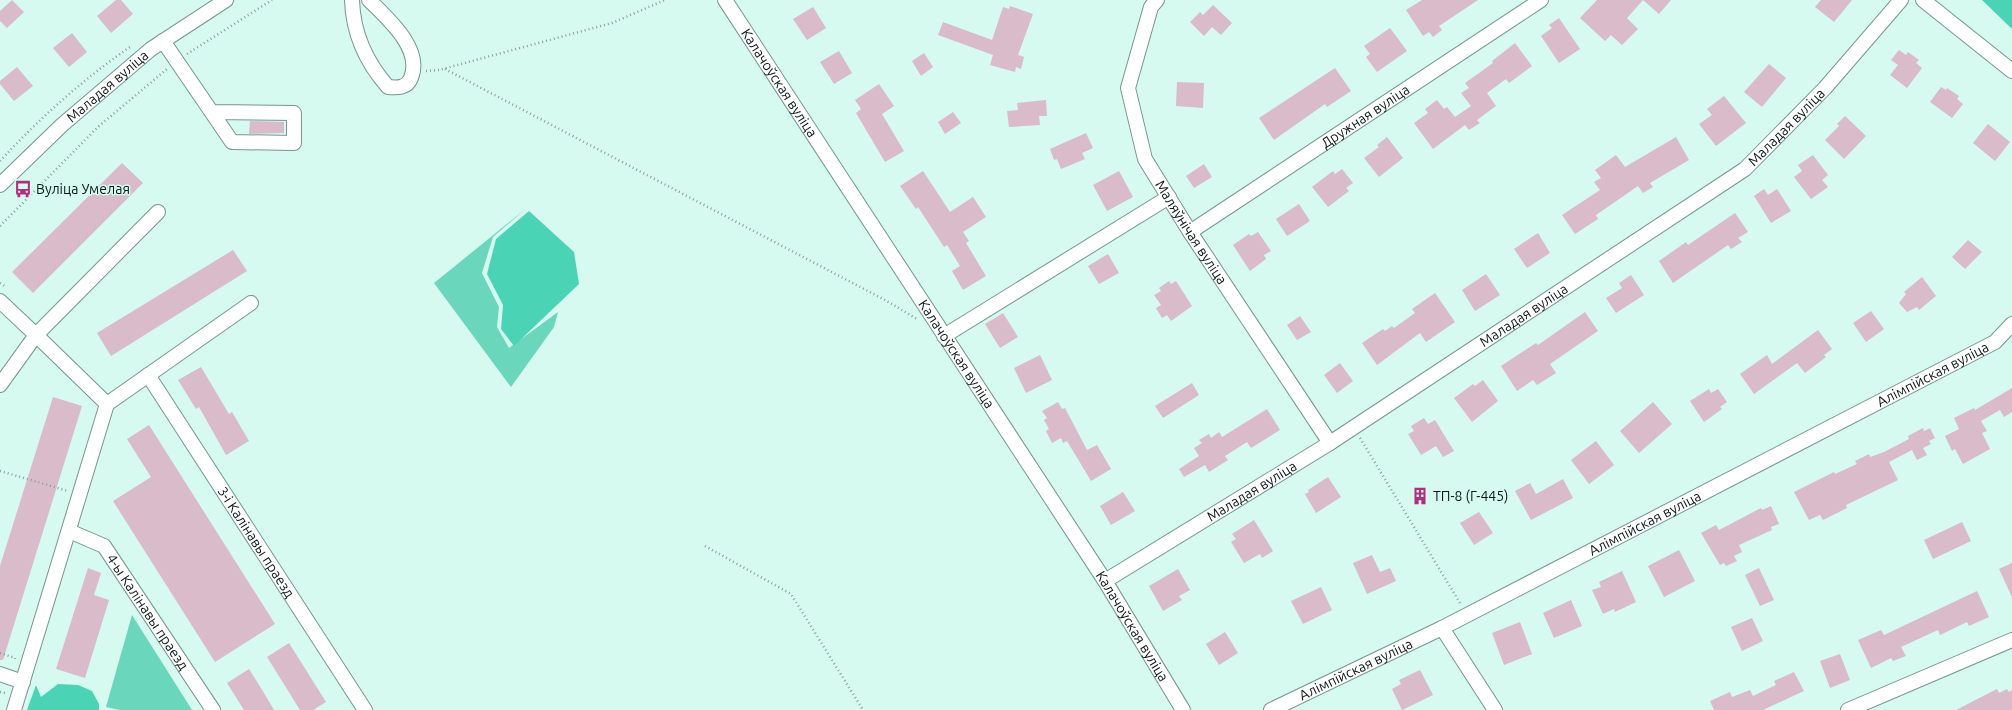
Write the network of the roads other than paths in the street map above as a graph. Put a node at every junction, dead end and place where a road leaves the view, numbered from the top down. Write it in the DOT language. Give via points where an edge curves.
graph roads {
  1 [pos="226,0"];
  2 [pos="352,0"];
  3 [pos="369,0"];
  4 [pos="725,0"];
  5 [pos="1156,0"];
  6 [pos="1541,0"];
  7 [pos="1901,0"];
  8 [pos="1923,0"];
  9 [pos="163,41"];
  10 [pos="2012,71"];
  11 [pos="213,112"];
  12 [pos="0,184"];
  13 [pos="1169,197"];
  14 [pos="158,212"];
  15 [pos="1190,232"];
  16 [pos="0,301"];
  17 [pos="251,303"];
  18 [pos="2012,324"];
  19 [pos="36,335"];
  20 [pos="944,336"];
  21 [pos="148,375"];
  22 [pos="0,385"];
  23 [pos="107,404"];
  24 [pos="1330,443"];
  25 [pos="69,531"];
  26 [pos="1105,581"];
  27 [pos="1442,628"];
  28 [pos="2012,640"];
  29 [pos="0,674"];
  30 [pos="23,682"];
  31 [pos="14,710"];
  32 [pos="213,710"];
  33 [pos="365,710"];
  34 [pos="1184,710"];
  35 [pos="1271,710"];
  36 [pos="1495,710"];
  37 [pos="1848,710"];
  1 -- 9 [label="street, Маладая вуліца"];
  2 -- 3 [label="street" via="352,17 367,59 388,87 401,88 409,82 414,71 414,60 409,47"];
  4 -- 20 [label="street, Калачоўская вуліца"];
  5 -- 13 [label="street, Маляўнічая вуліца" via="1151,7 1128,88 1145,159"];
  6 -- 15 [label="street, Дружная вуліца"];
  7 -- 24 [label="street, Маладая вуліца" via="1825,88 1745,169"];
  8 -- 10 [label="street"];
  9 -- 11 [label="street"];
  9 -- 12 [label="street, Маладая вуліца" via="62,125"];
  11 -- 11 [label="street" via="232,142 294,143 294,113"];
  13 -- 15 [label="street, Маляўнічая вуліца"];
  13 -- 20 [label="street"];
  14 -- 19 [label="street"];
  15 -- 24 [label="street, Маляўнічая вуліца"];
  16 -- 19 [label="street"];
  17 -- 21 [label="street"];
  18 -- 27 [label="street, Алімпійская вуліца" via="1995,342"];
  19 -- 22 [label="street"];
  19 -- 23 [label="street"];
  20 -- 26 [label="street, Калачоўская вуліца"];
  21 -- 23 [label="street"];
  21 -- 33 [label="street, 3-і Калінавы праезд"];
  23 -- 25 [label="street"];
  24 -- 26 [label="street, Маладая вуліца"];
  25 -- 30 [label="street"];
  25 -- 32 [label="street, 4-ы Калінавы праезд" via="104,546"];
  26 -- 34 [label="street, Калачоўская вуліца"];
  27 -- 35 [label="street, Алімпійская вуліца"];
  27 -- 36 [label="street"];
  28 -- 37 [label="street"];
  29 -- 30 [label="street"];
  30 -- 31 [label="street"];
}
